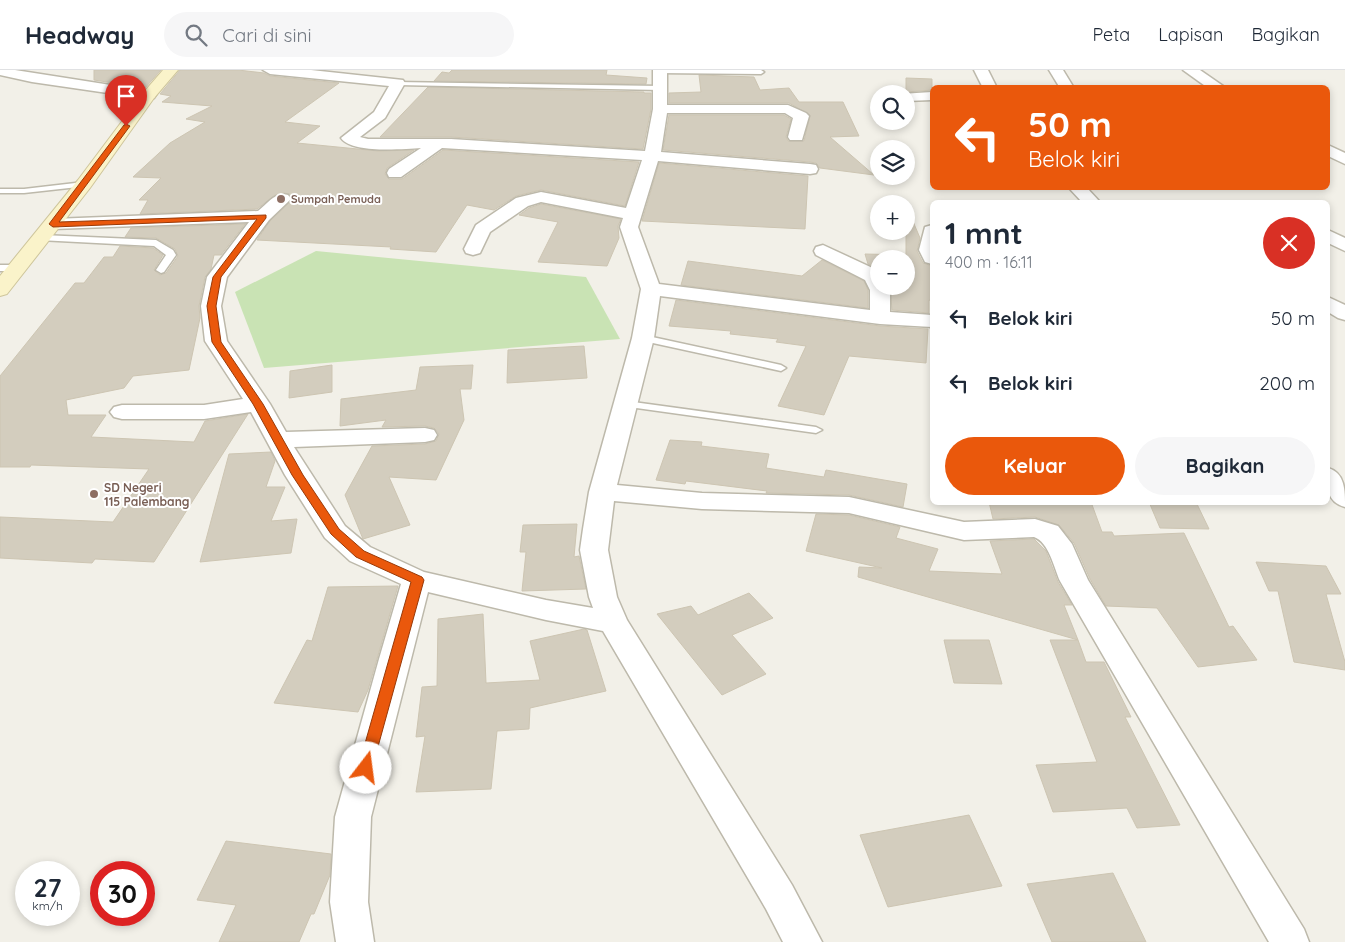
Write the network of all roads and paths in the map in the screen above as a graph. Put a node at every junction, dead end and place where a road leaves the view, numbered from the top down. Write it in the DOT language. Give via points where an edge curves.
graph roads {
  1 [pos="171,70"];
  2 [pos="270,70"];
  3 [pos="384,70"];
  4 [pos="981,70"];
  5 [pos="1056,70"];
  6 [pos="1190,70"];
  7 [pos="0,71"];
  8 [pos="304,71"];
  9 [pos="761,72"];
  10 [pos="374,80"];
  11 [pos="398,83"];
  12 [pos="660,85"];
  13 [pos="988,85"];
  14 [pos="1065,85"];
  15 [pos="1214,85"];
  16 [pos="149,95"];
  17 [pos="930,96"];
  18 [pos="915,97"];
  19 [pos="796,137"];
  20 [pos="439,143"];
  21 [pos="410,144"];
  22 [pos="1330,151"];
  23 [pos="652,155"];
  24 [pos="1345,159"];
  25 [pos="810,169"];
  26 [pos="84,184"];
  27 [pos="583,187"];
  28 [pos="1080,190"];
  29 [pos="0,191"];
  30 [pos="282,199"];
  31 [pos="1089,200"];
  32 [pos="566,201"];
  33 [pos="632,214"];
  34 [pos="263,216"];
  35 [pos="47,231"];
  36 [pos="1330,237"];
  37 [pos="930,240"];
  38 [pos="1345,245"];
  39 [pos="473,249"];
  40 [pos="823,251"];
  41 [pos="930,254"];
  42 [pos="8,268"];
  43 [pos="161,270"];
  44 [pos="651,288"];
  45 [pos="0,290"];
  46 [pos="1330,304"];
  47 [pos="1345,314"];
  48 [pos="880,318"];
  49 [pos="930,321"];
  50 [pos="643,338"];
  51 [pos="781,368"];
  52 [pos="258,404"];
  53 [pos="626,404"];
  54 [pos="122,412"];
  55 [pos="816,430"];
  56 [pos="425,435"];
  57 [pos="279,440"];
  58 [pos="602,492"];
  59 [pos="417,580"];
  60 [pos="613,622"];
  61 [pos="355,942"];
  62 [pos="803,942"];
  63 [pos="1290,942"];
  1 -- 16 [label="street"];
  2 -- 8 [label="street"];
  3 -- 10 [label="street"];
  4 -- 13 [label="street"];
  5 -- 14 [label="street"];
  6 -- 15 [label="street"];
  7 -- 16 [label="street"];
  8 -- 10 [label="street"];
  9 -- 12 [label="lane"];
  10 -- 11 [label="street"];
  11 -- 12 [label="lane"];
  11 -- 21 [label="street" via="380,115 349,138 355,142"];
  12 -- 19 [label="street" via="788,109 801,116"];
  12 -- 23 [label="street"];
  16 -- 26 [label="street"];
  17 -- 18 [label="street"];
  20 -- 21 [label="street"];
  20 -- 21 [label="street" via="389,170"];
  20 -- 23 [label="street"];
  22 -- 24 [label="street"];
  23 -- 25 [label="street"];
  23 -- 33 [label="street"];
  26 -- 29 [label="lane"];
  26 -- 35 [label="street"];
  27 -- 32 [label="street"];
  28 -- 31 [label="street"];
  30 -- 34 [label="street"];
  32 -- 33 [label="street"];
  32 -- 39 [label="street" via="541,197 522,202 482,229"];
  33 -- 44 [label="street" via="629,228"];
  34 -- 35 [label="street"];
  34 -- 52 [label="street" via="217,277 212,306 216,342"];
  35 -- 42 [label="street"];
  35 -- 43 [label="lane" via="156,243 170,252"];
  36 -- 38 [label="street"];
  37 -- 41 [label="street"];
  40 -- 48 [label="street" via="873,276 880,290"];
  42 -- 45 [label="street"];
  44 -- 48 [label="street"];
  44 -- 50 [label="street"];
  46 -- 47 [label="street"];
  48 -- 49 [label="street"];
  50 -- 51 [label="lane"];
  50 -- 53 [label="street"];
  52 -- 54 [label="street" via="204,412"];
  52 -- 57 [label="street"];
  53 -- 55 [label="lane"];
  53 -- 58 [label="street"];
  56 -- 57 [label="street"];
  57 -- 59 [label="street" via="335,532 360,554"];
  58 -- 60 [label="street" via="594,550 603,597"];
  58 -- 63 [label="street" via="702,501 849,505 964,531 1035,528 1048,532 1058,544 1074,581"];
  59 -- 60 [label="street"];
  59 -- 61 [label="street" via="353,818 349,902"];
  60 -- 62 [label="street"];
}
